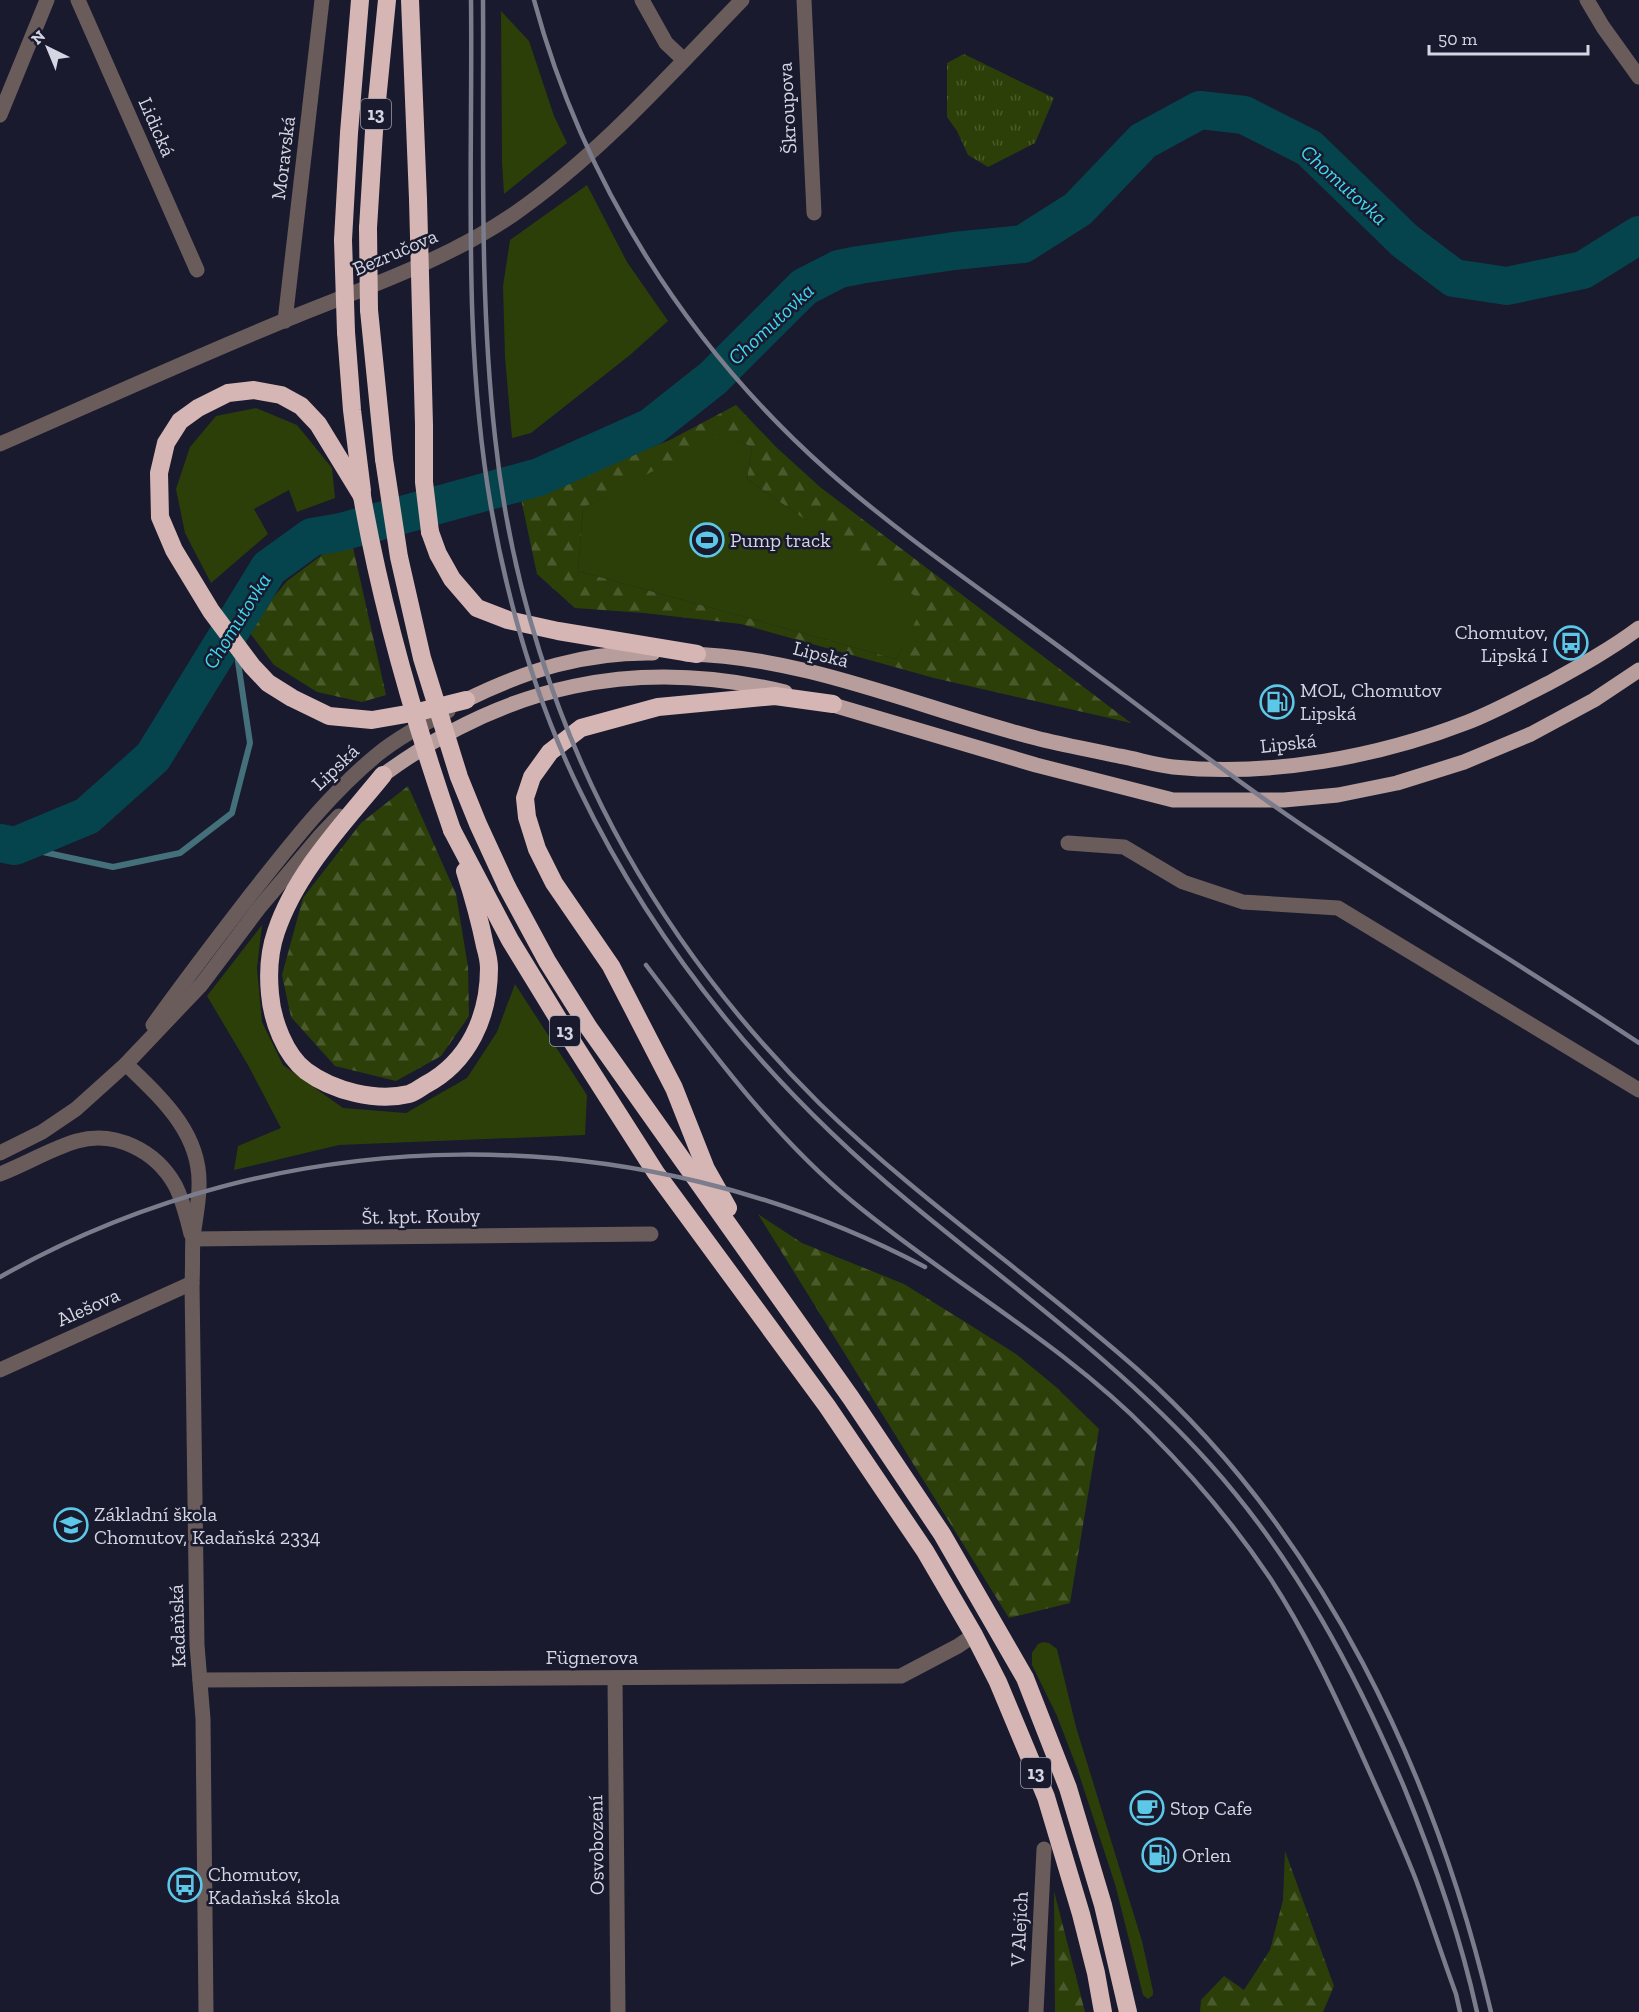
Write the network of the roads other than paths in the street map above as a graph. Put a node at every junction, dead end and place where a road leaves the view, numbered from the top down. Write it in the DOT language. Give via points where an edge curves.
graph roads {
  1 [pos="47,0"];
  2 [pos="78,0"];
  3 [pos="322,0"];
  4 [pos="360,0"];
  5 [pos="387,0"];
  6 [pos="410,0"];
  7 [pos="642,0"];
  8 [pos="742,0"];
  9 [pos="804,0"];
  10 [pos="1587,0"];
  11 [pos="684,60"];
  12 [pos="1639,76"];
  13 [pos="0,115"];
  14 [pos="814,213"];
  15 [pos="197,270"];
  16 [pos="285,321"];
  17 [pos="0,444"];
  18 [pos="362,496"];
  19 [pos="1639,628"];
  20 [pos="697,654"];
  21 [pos="1639,670"];
  22 [pos="466,700"];
  23 [pos="833,704"];
  24 [pos="383,775"];
  25 [pos="452,830"];
  26 [pos="1068,843"];
  27 [pos="126,1064"];
  28 [pos="1639,1090"];
  29 [pos="0,1153"];
  30 [pos="0,1174"];
  31 [pos="651,1234"];
  32 [pos="193,1239"];
  33 [pos="762,1274"];
  34 [pos="192,1283"];
  35 [pos="0,1370"];
  36 [pos="974,1635"];
  37 [pos="615,1678"];
  38 [pos="200,1680"];
  39 [pos="1044,1849"];
  40 [pos="206,2012"];
  41 [pos="618,2012"];
  42 [pos="1036,2012"];
  43 [pos="1103,2012"];
  44 [pos="1128,2012"];
  1 -- 13 [label="street"];
  2 -- 15 [label="street, Lidická"];
  3 -- 16 [label="street, Moravská"];
  4 -- 18 [label="highway, 13, bridge" via="343,240 346,332"];
  5 -- 33 [label="highway, 13, bridge" via="368,228 369,310 384,459 399,557 422,658 478,824 547,962"];
  6 -- 20 [label="highway, bridge" via="424,482 430,532 438,554 452,579 477,608 508,620"];
  7 -- 11 [label="street" via="666,43"];
  8 -- 11 [label="street, Bezručova"];
  9 -- 14 [label="street, Škroupova"];
  10 -- 12 [label="street"];
  11 -- 16 [label="street, Bezručova" via="603,143 505,220 441,256"];
  16 -- 17 [label="street, Bezručova"];
  18 -- 22 [label="highway" via="318,424 301,406 281,395 254,390 228,393 180,421 166,443 159,473 159,517 174,550 211,611 268,683 329,716 372,720"];
  18 -- 25 [label="highway, 13, bridge" via="396,651"];
  19 -- 20 [label="main road, Lipská" via="1590,661 1534,691 1440,732 1316,763 1235,769 1172,766 1036,738 798,669"];
  20 -- 22 [label="main road, Lipská" via="633,653 581,658 537,669"];
  21 -- 23 [label="main road, Lipská" via="1531,734 1464,762 1397,783 1284,800 1173,800 1036,765"];
  22 -- 27 [label="street, Lipská" via="411,731 338,790 185,979"];
  23 -- 24 [label="main road, Lipská" via="756,685 705,679 639,676 589,682 545,692 459,726"];
  23 -- 33 [label="highway" via="775,696 658,707 581,728 550,752 532,777 525,798 537,849 554,883 611,966 674,1088 706,1169"];
  24 -- 25 [label="highway" via="294,891 276,933 268,971 271,1008 284,1043 305,1070 357,1094 410,1093 458,1062 477,1032 486,1005 489,966"];
  24 -- 27 [label="street, Lipská" via="319,837 201,985"];
  25 -- 36 [label="highway, 13" via="510,940 656,1173 827,1406 925,1551"];
  26 -- 28 [label="street" via="1124,848 1183,882 1243,902 1338,908"];
  27 -- 29 [label="street, Lipská" via="76,1109"];
  27 -- 32 [label="street, Kadaňská" via="164,1100 193,1148 199,1185"];
  30 -- 32 [label="street, Kadaňská" via="77,1141 123,1141 146,1152 168,1173 177,1187"];
  31 -- 32 [label="street, Št. kpt. Kouby"];
  32 -- 34 [label="street, Kadaňská"];
  33 -- 44 [label="highway, 13" via="942,1534 1024,1678 1068,1788 1103,1905"];
  34 -- 35 [label="street, Alešova"];
  34 -- 38 [label="street, Kadaňská"];
  36 -- 37 [label="street, Fügnerova" via="901,1676"];
  36 -- 43 [label="highway, 13" via="1046,1797 1081,1914"];
  37 -- 38 [label="street, Fügnerova"];
  37 -- 41 [label="street, Osvobození"];
  38 -- 40 [label="street, Kadaňská"];
  39 -- 42 [label="street, V Alejích"];
}
